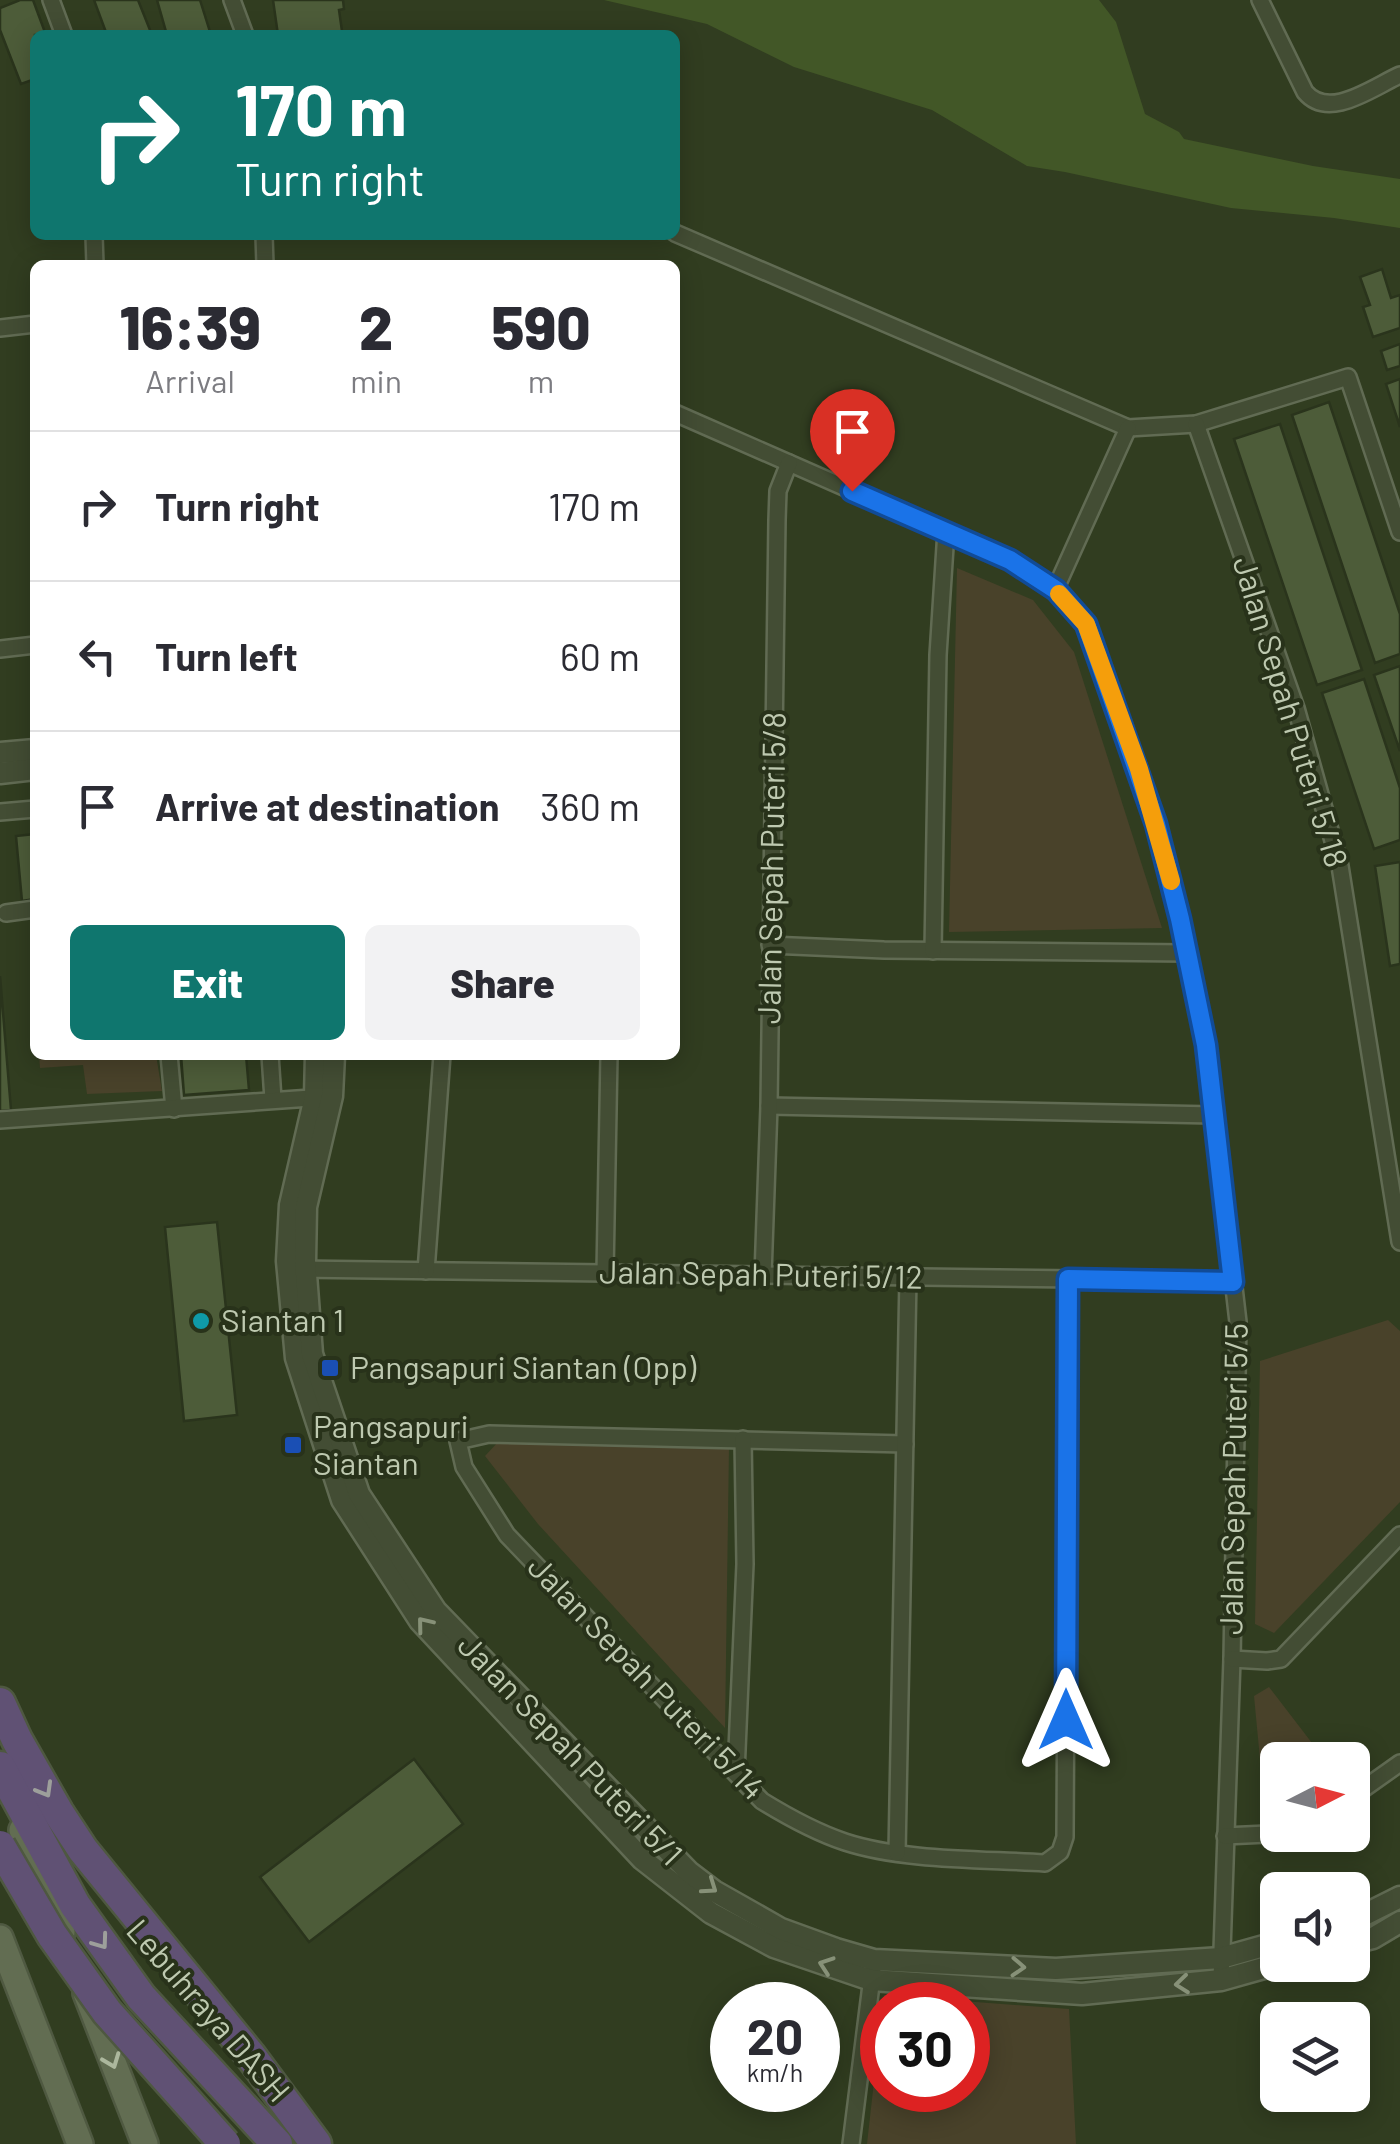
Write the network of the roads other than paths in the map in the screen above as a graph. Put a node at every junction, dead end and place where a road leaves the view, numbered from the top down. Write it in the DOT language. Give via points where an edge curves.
graph roads {
  1 [pos="51,0"];
  2 [pos="1260,0"];
  3 [pos="238,2"];
  4 [pos="62,30"];
  5 [pos="244,30"];
  6 [pos="1400,75"];
  7 [pos="680,235"];
  8 [pos="30,325"];
  9 [pos="0,328"];
  10 [pos="680,415"];
  11 [pos="1196,424"];
  12 [pos="1128,428"];
  13 [pos="790,464"];
  14 [pos="946,532"];
  15 [pos="1400,532"];
  16 [pos="1056,590"];
  17 [pos="30,645"];
  18 [pos="0,648"];
  19 [pos="30,750"];
  20 [pos="0,753"];
  21 [pos="30,770"];
  22 [pos="0,773"];
  23 [pos="30,809"];
  24 [pos="0,812"];
  25 [pos="30,910"];
  26 [pos="6,913"];
  27 [pos="770,945"];
  28 [pos="933,951"];
  29 [pos="1187,953"];
  30 [pos="169,1060"];
  31 [pos="270,1060"];
  32 [pos="317,1060"];
  33 [pos="333,1060"];
  34 [pos="442,1060"];
  35 [pos="610,1060"];
  36 [pos="323,1097"];
  37 [pos="273,1099"];
  38 [pos="769,1106"];
  39 [pos="174,1109"];
  40 [pos="1214,1114"];
  41 [pos="0,1120"];
  42 [pos="1400,1242"];
  43 [pos="297,1269"];
  44 [pos="426,1270"];
  45 [pos="605,1273"];
  46 [pos="763,1275"];
  47 [pos="908,1277"];
  48 [pos="1068,1279"];
  49 [pos="1233,1282"];
  50 [pos="743,1439"];
  51 [pos="905,1444"];
  52 [pos="1400,1535"];
  53 [pos="1232,1659"];
  54 [pos="0,1704"];
  55 [pos="1400,1763"];
  56 [pos="0,1770"];
  57 [pos="736,1773"];
  58 [pos="1370,1787"];
  59 [pos="1260,1834"];
  60 [pos="1225,1836"];
  61 [pos="0,1846"];
  62 [pos="897,1853"];
  63 [pos="1400,1897"];
  64 [pos="1370,1911"];
  65 [pos="1400,1922"];
  66 [pos="0,1938"];
  67 [pos="1370,1938"];
  68 [pos="1260,1951"];
  69 [pos="1260,1966"];
  70 [pos="1221,1969"];
  71 [pos="872,1970"];
  72 [pos="80,2144"];
  73 [pos="146,2144"];
  74 [pos="225,2144"];
  75 [pos="277,2144"];
  76 [pos="316,2144"];
  77 [pos="850,2144"];
  1 -- 4 [label="street"];
  2 -- 6 [label="street" via="1312,100 1339,104"];
  3 -- 5 [label="street"];
  7 -- 12 [label="street"];
  8 -- 9 [label="street"];
  10 -- 13 [label="street, Jalan Sepah Puteri 5/5"];
  11 -- 12 [label="street"];
  11 -- 15 [label="street" via="1348,377"];
  11 -- 42 [label="street, Jalan Sepah Puteri 5/18" via="1292,698 1340,866"];
  12 -- 16 [label="street"];
  13 -- 14 [label="street, Jalan Sepah Puteri 5/5"];
  13 -- 27 [label="street, Jalan Sepah Puteri 5/8" via="778,491"];
  14 -- 16 [label="street, Jalan Sepah Puteri 5/5" via="1010,560"];
  14 -- 28 [label="street"];
  16 -- 29 [label="street, Jalan Sepah Puteri 5/5" via="1086,624 1103,667 1156,824"];
  17 -- 18 [label="street"];
  19 -- 20 [label="street"];
  21 -- 22 [label="street"];
  23 -- 24 [label="street"];
  25 -- 26 [label="street"];
  27 -- 28 [label="street"];
  27 -- 38 [label="street, Jalan Sepah Puteri 5/8"];
  28 -- 29 [label="street"];
  29 -- 40 [label="street, Jalan Sepah Puteri 5/5"];
  30 -- 39 [label="street"];
  31 -- 37 [label="street"];
  32 -- 36 [label="street"];
  33 -- 36 [label="street, Jalan Sepah Puteri 5/1"];
  34 -- 44 [label="street"];
  35 -- 45 [label="street"];
  36 -- 37 [label="street"];
  36 -- 43 [label="street, Jalan Sepah Puteri 5/1"];
  37 -- 39 [label="street"];
  38 -- 40 [label="street"];
  38 -- 46 [label="street, Jalan Sepah Puteri 5/8"];
  39 -- 41 [label="street"];
  40 -- 49 [label="street, Jalan Sepah Puteri 5/5"];
  43 -- 44 [label="street, Jalan Sepah Puteri 5/12"];
  43 -- 71 [label="street, Jalan Sepah Puteri 5/1" via="312,1354 359,1494 436,1610 689,1872 781,1929"];
  44 -- 45 [label="street, Jalan Sepah Puteri 5/12"];
  45 -- 46 [label="street, Jalan Sepah Puteri 5/12"];
  46 -- 47 [label="street, Jalan Sepah Puteri 5/12"];
  47 -- 48 [label="street, Jalan Sepah Puteri 5/12"];
  47 -- 51 [label="street"];
  48 -- 49 [label="street, Jalan Sepah Puteri 5/12"];
  48 -- 62 [label="street, Jalan Sepah Puteri 5/14" via="1065,1837 1060,1852 1045,1862"];
  49 -- 53 [label="street, Jalan Sepah Puteri 5/5" via="1238,1330"];
  50 -- 51 [label="street, Jalan Sepah Puteri 5/14"];
  50 -- 57 [label="street"];
  50 -- 57 [label="street, Jalan Sepah Puteri 5/14" via="489,1434 458,1442 464,1466 507,1535"];
  51 -- 62 [label="street"];
  52 -- 53 [label="street" via="1281,1659"];
  53 -- 60 [label="street, Jalan Sepah Puteri 5/5"];
  54 -- 76 [label="highway, one-way" via="58,1812 105,1879"];
  55 -- 58 [label="street"];
  56 -- 73 [label="main road, one-way"];
  56 -- 75 [label="highway, Lebuhraya DASH, one-way" via="75,1905 142,1997"];
  57 -- 62 [label="street, Jalan Sepah Puteri 5/14" via="762,1801 802,1824 849,1844"];
  59 -- 60 [label="street"];
  60 -- 70 [label="street, Jalan Sepah Puteri 5/5"];
  61 -- 74 [label="highway, bridge" via="106,2012"];
  63 -- 64 [label="street"];
  65 -- 67 [label="street"];
  66 -- 72 [label="main road"];
  68 -- 70 [label="street"];
  69 -- 70 [label="street"];
  70 -- 71 [label="street, Jalan Sepah Puteri 5/1" via="1082,1994"];
  71 -- 77 [label="street"];
}
